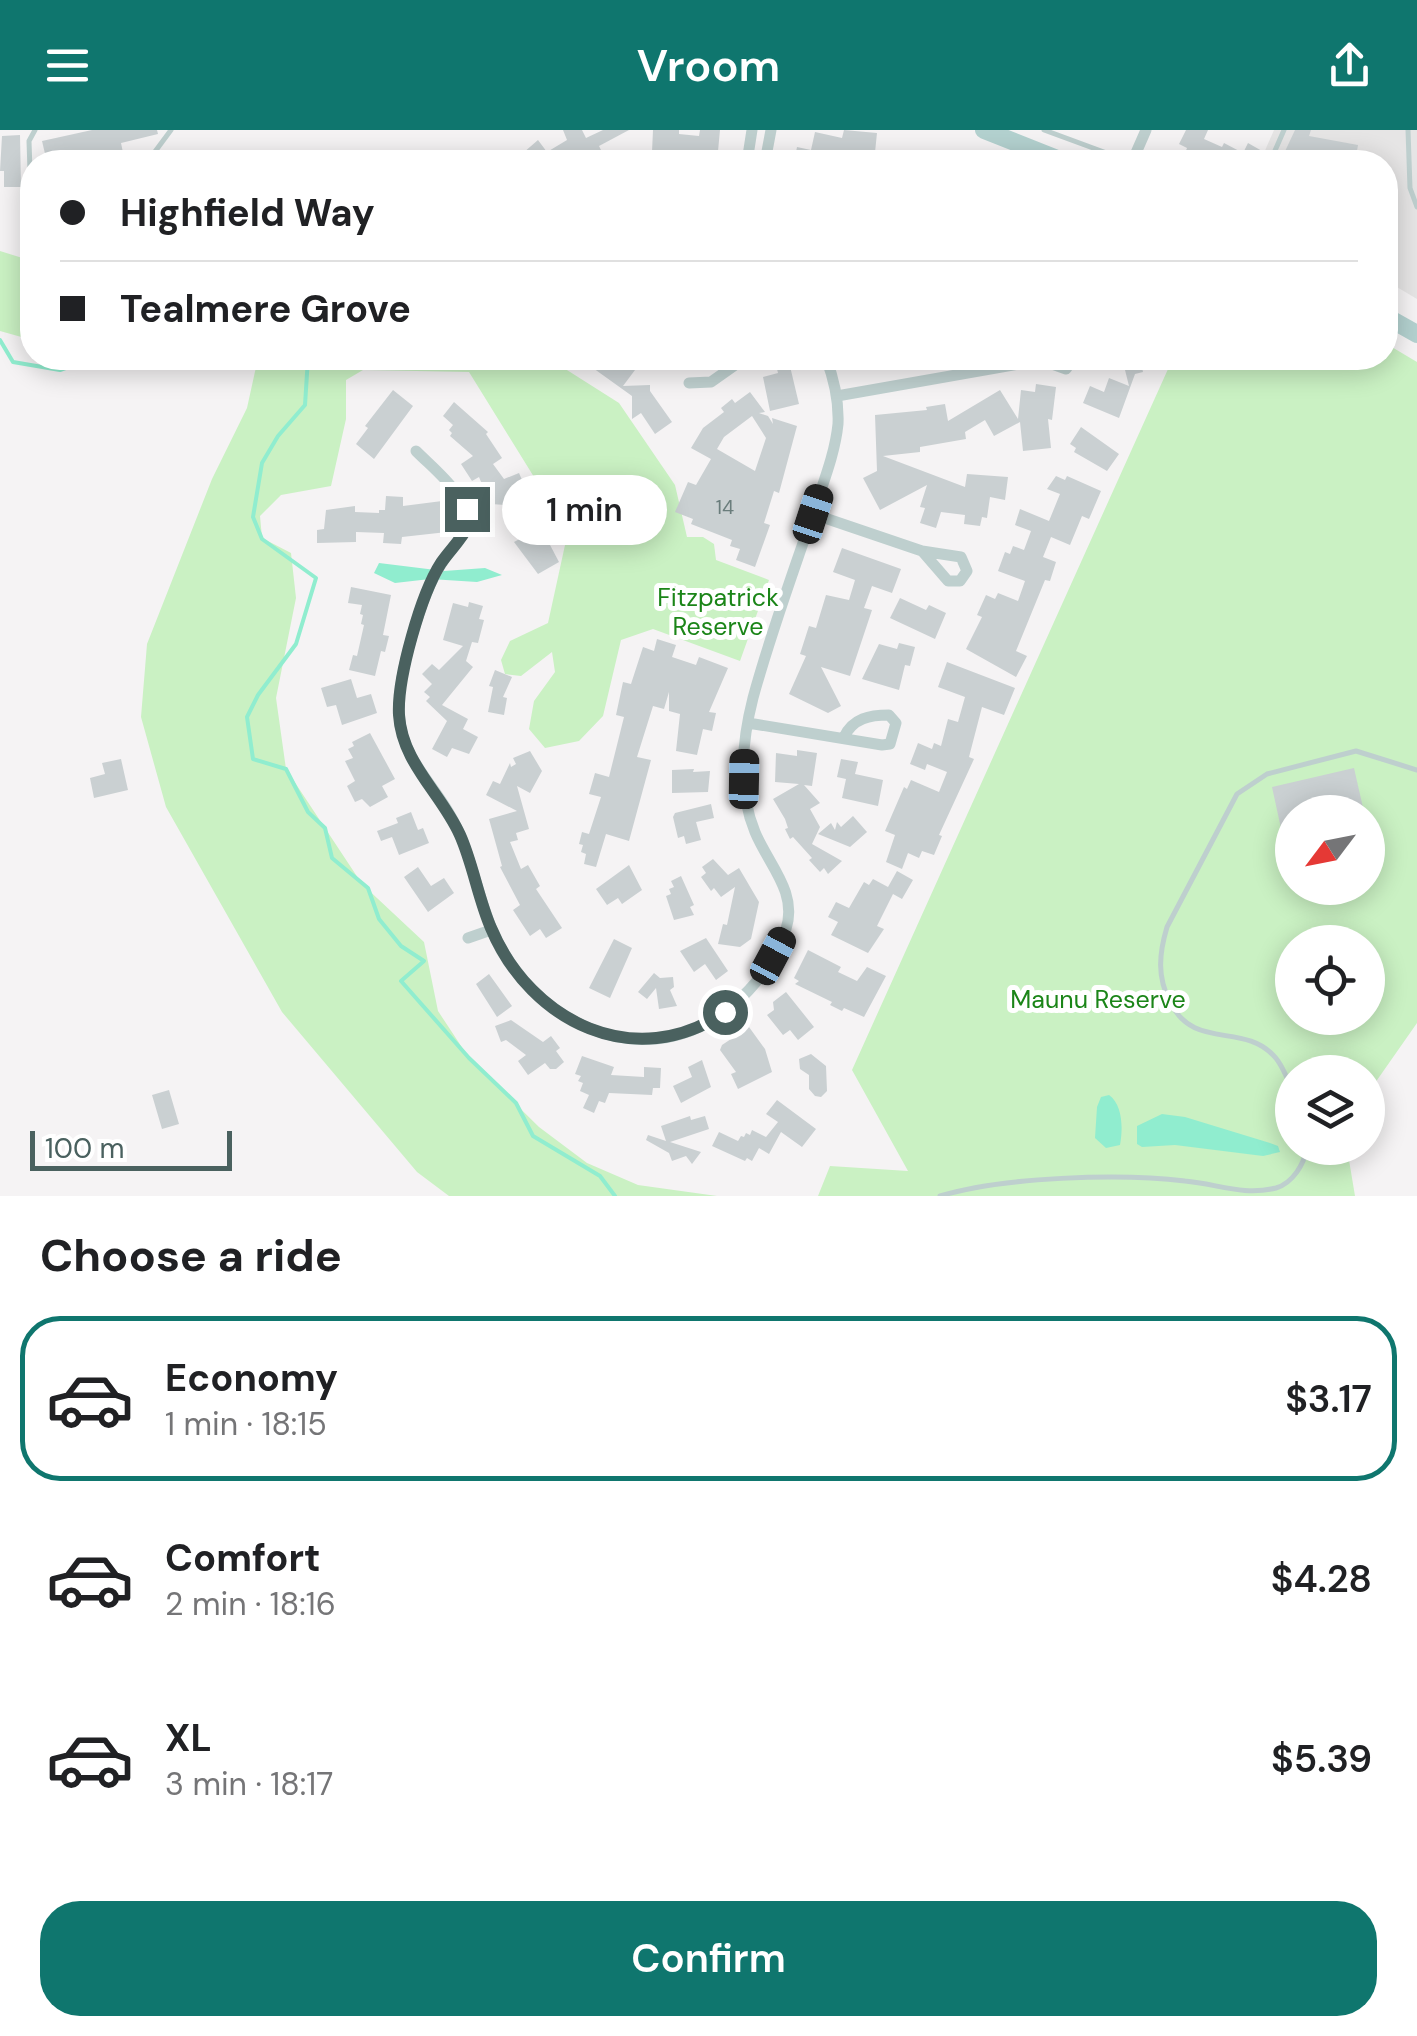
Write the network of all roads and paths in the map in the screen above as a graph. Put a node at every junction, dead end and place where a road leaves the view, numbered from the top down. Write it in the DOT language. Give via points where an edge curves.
graph roads {
  1 [pos="984,130"];
  2 [pos="1044,130"];
  3 [pos="1408,130"];
  4 [pos="1035,150"];
  5 [pos="1098,150"];
  6 [pos="1417,207"];
  7 [pos="728,370"];
  8 [pos="829,370"];
  9 [pos="980,370"];
  10 [pos="690,383"];
  11 [pos="837,396"];
  12 [pos="416,452"];
  13 [pos="813,514"];
  14 [pos="922,550"];
  15 [pos="748,723"];
  16 [pos="844,737"];
  17 [pos="1417,770"];
  18 [pos="492,930"];
  19 [pos="468,938"];
  20 [pos="1275,1057"];
  21 [pos="1301,1165"];
  22 [pos="940,1196"];
  1 -- 4 [label="main road"];
  2 -- 5 [label="lane"];
  3 -- 6 [label="lane"];
  7 -- 10 [label="street" via="712,382"];
  8 -- 11 [label="street"];
  9 -- 11 [label="street"];
  11 -- 13 [label="street" via="834,450"];
  12 -- 18 [label="street" via="454,489 467,509 468,526 432,583 400,686 400,729 416,768 462,839"];
  13 -- 14 [label="street"];
  13 -- 15 [label="street"];
  15 -- 16 [label="street"];
  15 -- 18 [label="street" via="748,806 791,909 773,956 725,1012 658,1039 586,1029 542,999"];
  17 -- 20 [label="lane" via="1356,750 1266,774 1238,794 1166,927 1160,983 1178,1017 1195,1030 1244,1038"];
  18 -- 19 [label="street"];
  21 -- 22 [label="lane" via="1282,1187 1258,1192 1187,1181 1060,1180"];
}
